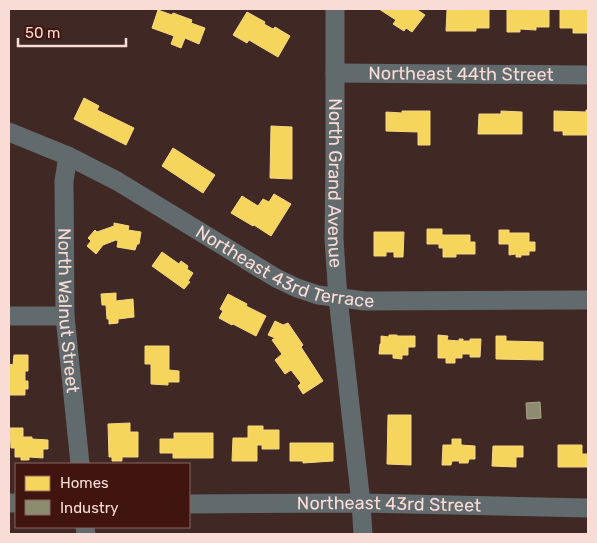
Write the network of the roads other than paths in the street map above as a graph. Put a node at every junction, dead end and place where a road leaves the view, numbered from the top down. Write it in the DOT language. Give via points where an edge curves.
graph roads {
  1 [pos="335,9"];
  2 [pos="335,73"];
  3 [pos="588,75"];
  4 [pos="9,132"];
  5 [pos="68,156"];
  6 [pos="338,298"];
  7 [pos="588,300"];
  8 [pos="9,316"];
  9 [pos="65,316"];
  10 [pos="80,463"];
  11 [pos="361,503"];
  12 [pos="190,504"];
  13 [pos="588,508"];
  14 [pos="363,534"];
  1 -- 2 [label="street, North Grand Avenue"];
  2 -- 3 [label="street, Northeast 44th Street"];
  2 -- 6 [label="street, North Grand Avenue" via="334,239"];
  4 -- 5 [label="street, Northeast 43rd Terrace"];
  5 -- 6 [label="street, Northeast 43rd Terrace" via="117,181 276,278 318,295"];
  5 -- 9 [label="street, North Walnut Street" via="64,181"];
  6 -- 7 [label="street, Northeast 43rd Terrace" via="365,301"];
  6 -- 11 [label="street, North Grand Avenue"];
  8 -- 9 [label="street"];
  9 -- 10 [label="street, North Walnut Street"];
  11 -- 12 [label="street, Northeast 43rd Street"];
  11 -- 13 [label="street, Northeast 43rd Street"];
  11 -- 14 [label="street, North Grand Avenue"];
}
